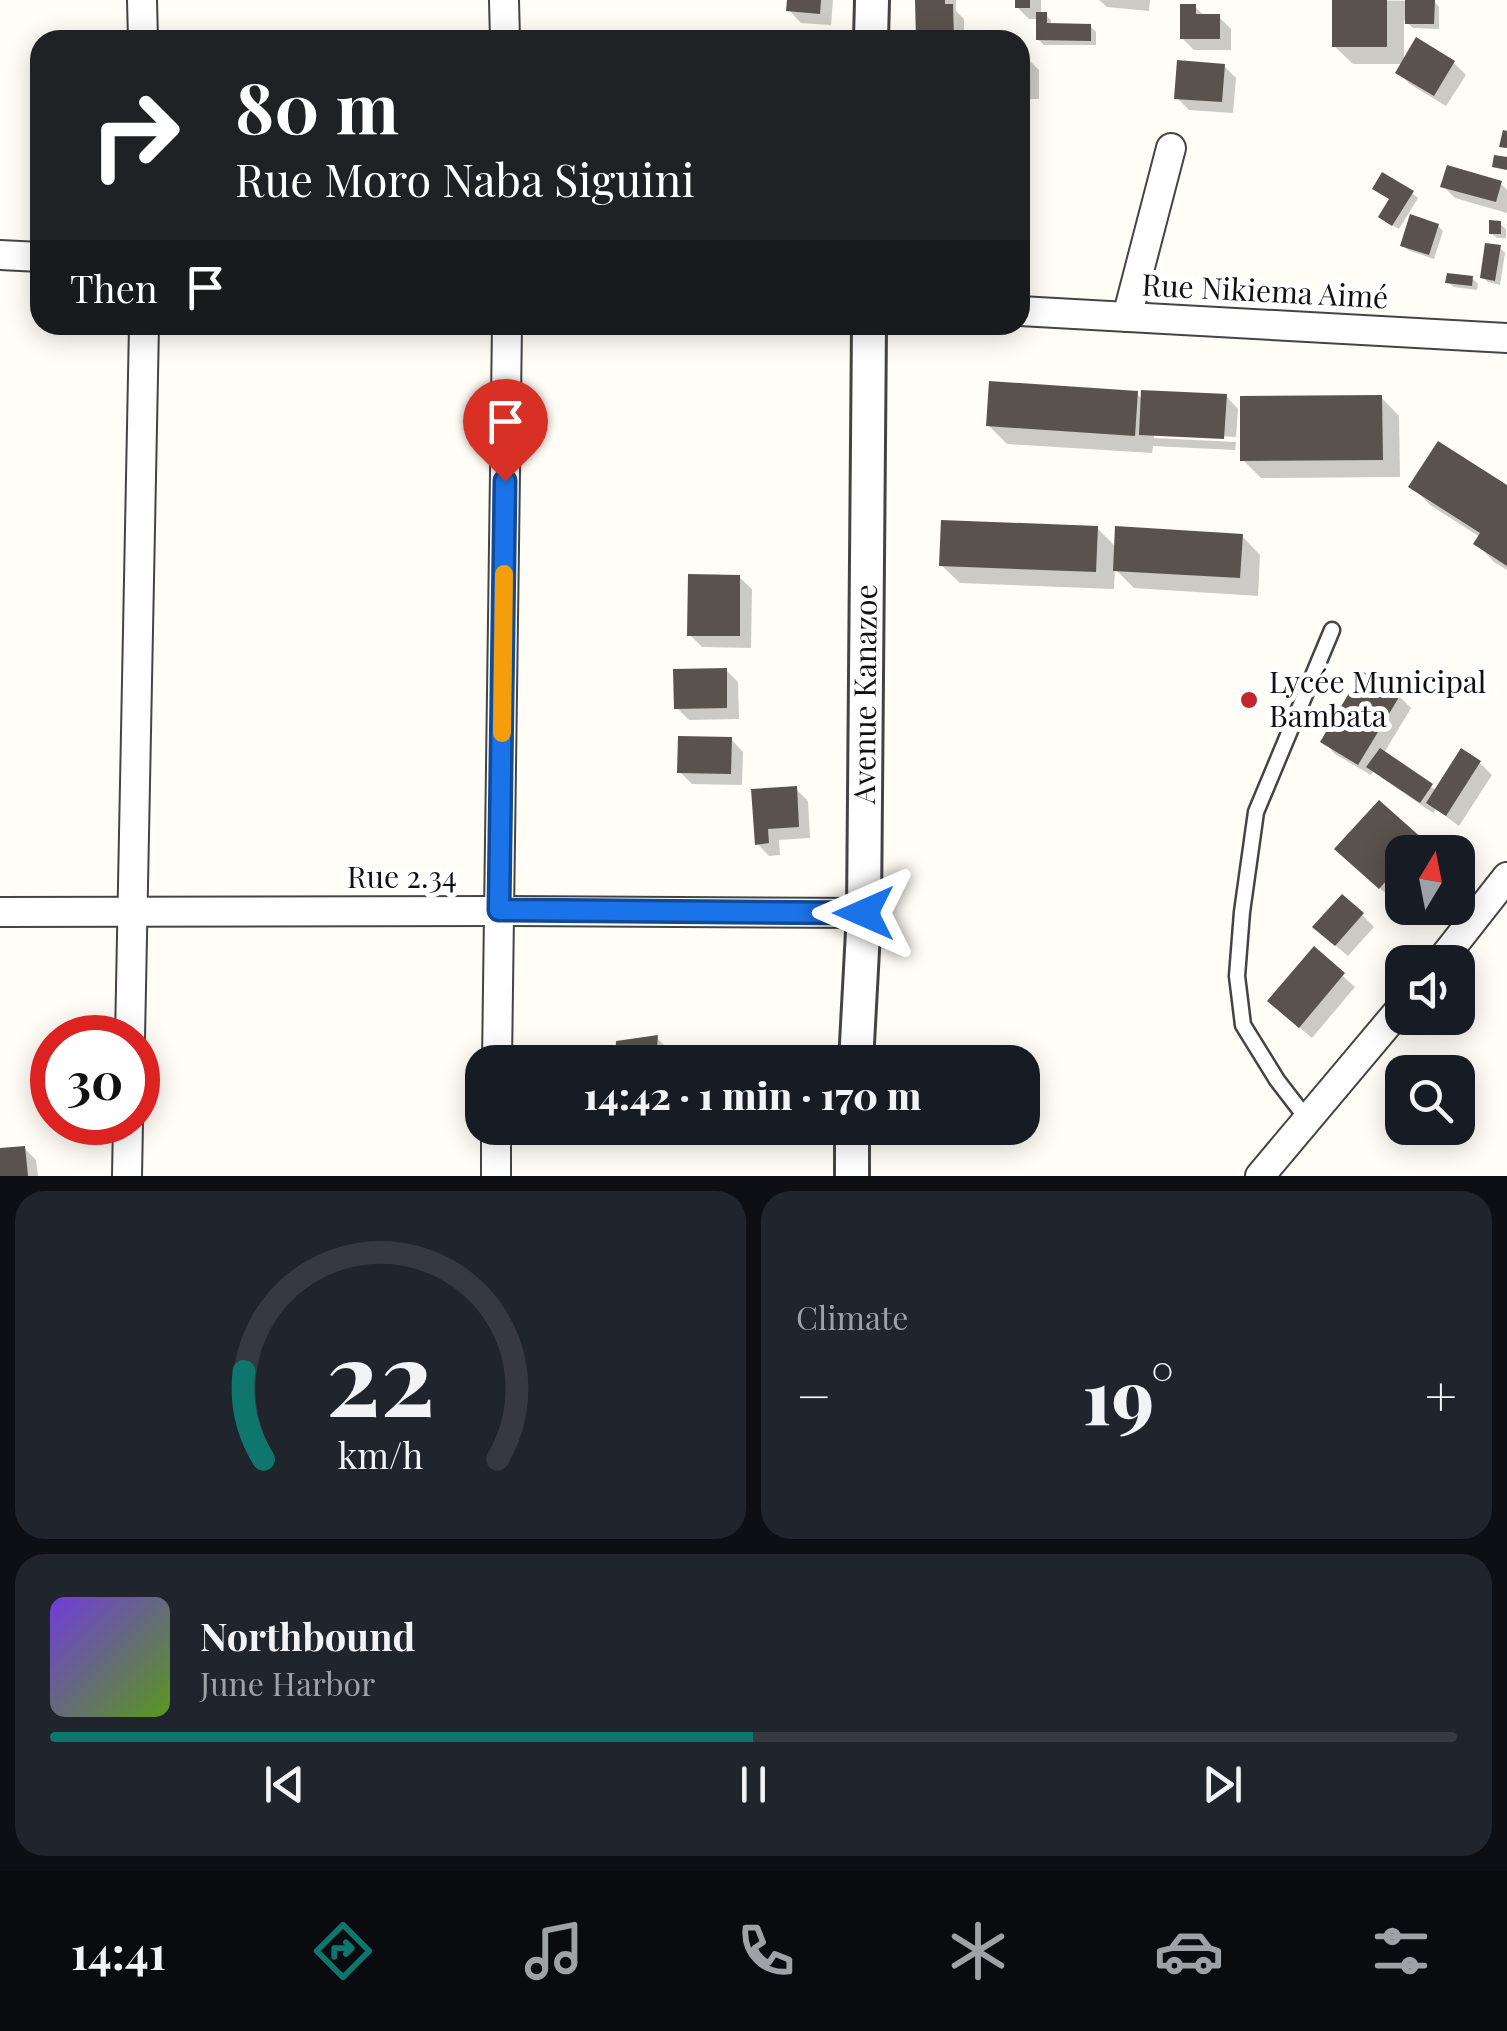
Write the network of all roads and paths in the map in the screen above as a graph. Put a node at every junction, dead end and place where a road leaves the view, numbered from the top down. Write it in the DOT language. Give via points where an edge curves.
graph roads {
  1 [pos="142,0"];
  2 [pos="504,0"];
  3 [pos="872,0"];
  4 [pos="142,30"];
  5 [pos="505,30"];
  6 [pos="871,30"];
  7 [pos="1171,148"];
  8 [pos="0,255"];
  9 [pos="30,256"];
  10 [pos="1030,312"];
  11 [pos="1126,317"];
  12 [pos="144,335"];
  13 [pos="507,335"];
  14 [pos="868,335"];
  15 [pos="1507,338"];
  16 [pos="1332,630"];
  17 [pos="1507,877"];
  18 [pos="499,910"];
  19 [pos="0,912"];
  20 [pos="133,912"];
  21 [pos="864,913"];
  22 [pos="1453,945"];
  23 [pos="131,1015"];
  24 [pos="1385,1027"];
  25 [pos="497,1045"];
  26 [pos="857,1045"];
  27 [pos="1307,1119"];
  28 [pos="128,1145"];
  29 [pos="496,1145"];
  30 [pos="852,1145"];
  31 [pos="127,1176"];
  32 [pos="496,1176"];
  33 [pos="852,1176"];
  34 [pos="1260,1176"];
  1 -- 4 [label="street"];
  2 -- 5 [label="street"];
  3 -- 6 [label="street"];
  7 -- 11 [label="street"];
  8 -- 9 [label="street"];
  10 -- 11 [label="street, Rue Nikiema Aimé"];
  11 -- 15 [label="street, Rue Nikiema Aimé"];
  12 -- 20 [label="street"];
  13 -- 18 [label="street"];
  14 -- 21 [label="street, Avenue Kanazoe"];
  16 -- 27 [label="lane" via="1256,812 1237,976 1242,1025"];
  17 -- 22 [label="street"];
  18 -- 20 [label="street, Rue 2.34"];
  18 -- 21 [label="street, Rue 2.34"];
  18 -- 25 [label="street"];
  19 -- 20 [label="street, Rue 2.34"];
  20 -- 23 [label="street"];
  21 -- 26 [label="street, Avenue Kanazoe"];
  24 -- 27 [label="street"];
  27 -- 34 [label="street"];
  28 -- 31 [label="street"];
  29 -- 32 [label="street"];
  30 -- 33 [label="street"];
}
